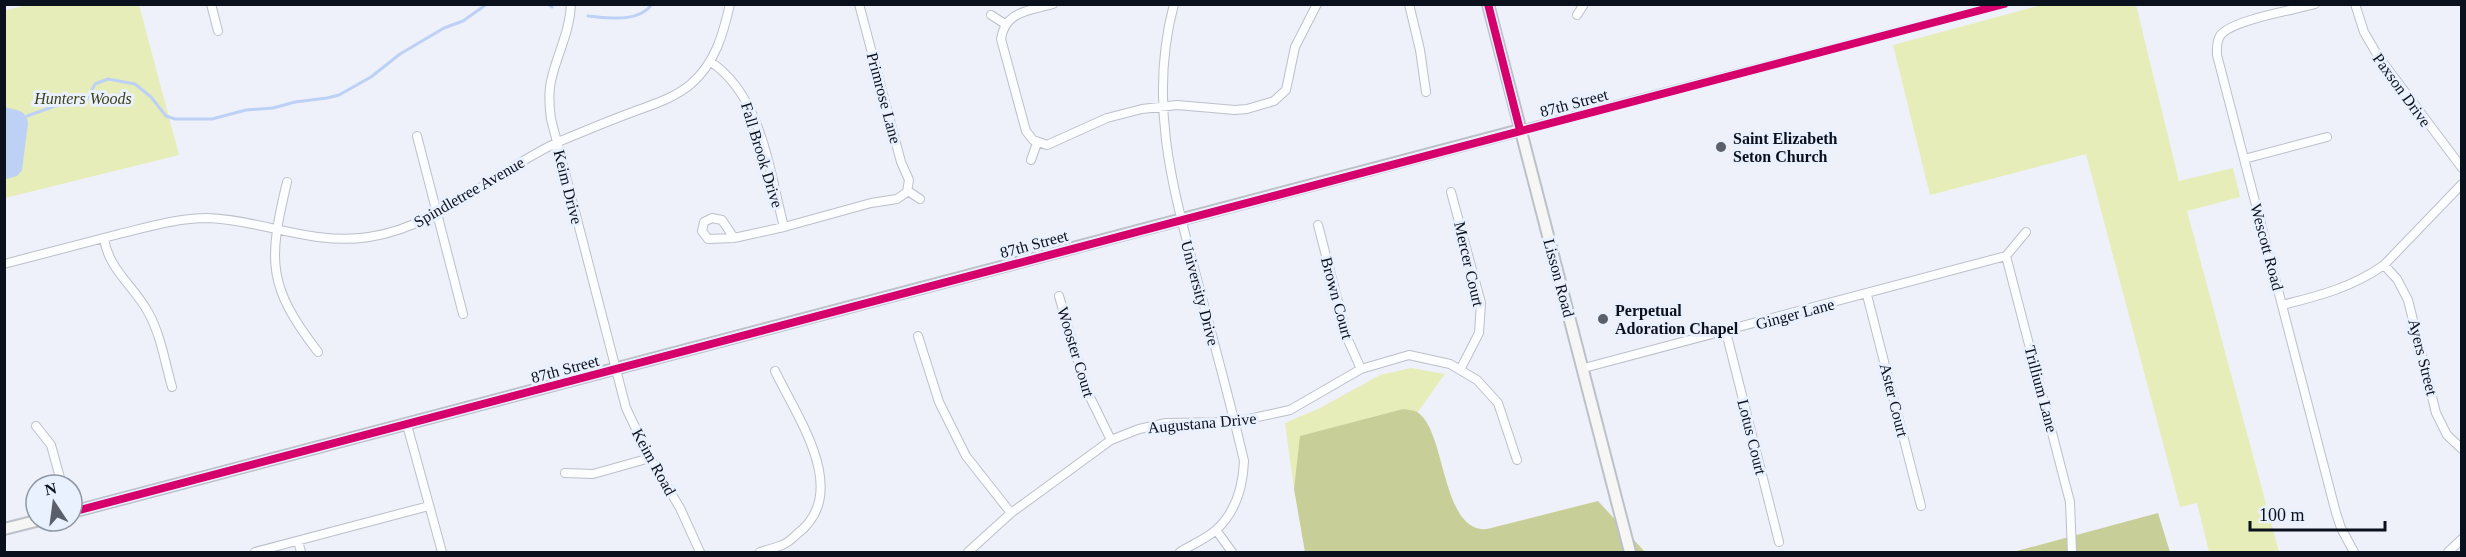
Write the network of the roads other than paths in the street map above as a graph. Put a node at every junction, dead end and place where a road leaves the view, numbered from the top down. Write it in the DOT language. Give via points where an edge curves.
graph roads {
  1 [pos="212,4"];
  2 [pos="571,4"];
  3 [pos="730,4"];
  4 [pos="859,4"];
  5 [pos="1053,4"];
  6 [pos="1174,4"];
  7 [pos="1317,4"];
  8 [pos="1409,4"];
  9 [pos="1488,4"];
  10 [pos="1584,4"];
  11 [pos="2004,4"];
  12 [pos="2315,4"];
  13 [pos="2355,4"];
  14 [pos="991,15"];
  15 [pos="1577,15"];
  16 [pos="1005,24"];
  17 [pos="218,31"];
  18 [pos="711,62"];
  19 [pos="1426,92"];
  20 [pos="1162,107"];
  21 [pos="1520,130"];
  22 [pos="417,136"];
  23 [pos="2327,137"];
  24 [pos="1037,142"];
  25 [pos="556,143"];
  26 [pos="2244,159"];
  27 [pos="1031,160"];
  28 [pos="2462,168"];
  29 [pos="287,182"];
  30 [pos="2462,184"];
  31 [pos="908,191"];
  32 [pos="1451,192"];
  33 [pos="920,199"];
  34 [pos="437,214"];
  35 [pos="1181,220"];
  36 [pos="1318,225"];
  37 [pos="784,227"];
  38 [pos="275,229"];
  39 [pos="2026,232"];
  40 [pos="104,238"];
  41 [pos="734,238"];
  42 [pos="2006,256"];
  43 [pos="4,264"];
  44 [pos="2384,265"];
  45 [pos="1867,295"];
  46 [pos="1059,296"];
  47 [pos="2282,305"];
  48 [pos="463,314"];
  49 [pos="1726,332"];
  50 [pos="918,336"];
  51 [pos="318,352"];
  52 [pos="1584,368"];
  53 [pos="1361,369"];
  54 [pos="1461,369"];
  55 [pos="615,370"];
  56 [pos="775,371"];
  57 [pos="172,387"];
  58 [pos="1235,423"];
  59 [pos="407,425"];
  60 [pos="36,426"];
  61 [pos="1112,440"];
  62 [pos="2462,449"];
  63 [pos="650,458"];
  64 [pos="1517,460"];
  65 [pos="59,473"];
  66 [pos="565,473"];
  67 [pos="429,506"];
  68 [pos="1921,506"];
  69 [pos="84,509"];
  70 [pos="1011,513"];
  71 [pos="24,524"];
  72 [pos="4,529"];
  73 [pos="1216,530"];
  74 [pos="2462,539"];
  75 [pos="298,542"];
  76 [pos="1779,542"];
  77 [pos="255,552"];
  78 [pos="301,552"];
  79 [pos="442,552"];
  80 [pos="700,552"];
  81 [pos="760,552"];
  82 [pos="968,552"];
  83 [pos="1180,552"];
  84 [pos="1232,552"];
  85 [pos="1630,552"];
  86 [pos="2072,552"];
  87 [pos="2354,552"];
  88 [pos="2448,552"];
  1 -- 17 [label="street"];
  2 -- 25 [label="street, Keim Drive" via="568,29 550,89"];
  3 -- 18 [label="street, Spindletree Avenue"];
  4 -- 31 [label="street, Primrose Lane" via="909,180"];
  5 -- 16 [label="street" via="1018,14"];
  6 -- 20 [label="street, University Drive" via="1164,61"];
  7 -- 20 [label="street" via="1299,35 1286,90 1279,98 1241,110"];
  8 -- 19 [label="street"];
  9 -- 21 [label="street, Lisson Road"];
  10 -- 15 [label="street"];
  11 -- 21 [label="street, 87th Street"];
  12 -- 26 [label="street, Wescott Road" via="2235,26 2220,35 2219,66"];
  13 -- 28 [label="street, Paxson Drive" via="2364,32 2378,56"];
  14 -- 16 [label="street"];
  16 -- 24 [label="street" via="1001,39 1022,122"];
  18 -- 25 [label="street, Spindletree Avenue" via="678,93"];
  18 -- 37 [label="street, Fall Brook Drive" via="737,85 753,115"];
  20 -- 24 [label="street" via="1121,114 1052,144"];
  20 -- 35 [label="street, University Drive" via="1166,153"];
  21 -- 35 [label="street, 87th Street"];
  21 -- 52 [label="street, Lisson Road"];
  22 -- 34 [label="street"];
  23 -- 26 [label="street"];
  24 -- 27 [label="street"];
  25 -- 34 [label="street, Spindletree Avenue"];
  25 -- 55 [label="street, Keim Drive"];
  26 -- 47 [label="street, Wescott Road"];
  29 -- 38 [label="street"];
  30 -- 44 [label="street"];
  31 -- 33 [label="street"];
  31 -- 37 [label="street" via="897,200 871,203"];
  32 -- 54 [label="street, Mercer Court" via="1481,303 1479,333"];
  34 -- 38 [label="street, Spindletree Avenue" via="406,228 368,237 325,239"];
  34 -- 48 [label="street"];
  35 -- 55 [label="street, 87th Street"];
  35 -- 58 [label="street, University Drive"];
  36 -- 53 [label="street, Brown Court" via="1348,340"];
  37 -- 41 [label="street"];
  38 -- 40 [label="street, Spindletree Avenue" via="235,220 188,219"];
  38 -- 51 [label="street" via="274,263 285,304"];
  39 -- 42 [label="street"];
  40 -- 43 [label="street, Spindletree Avenue"];
  40 -- 57 [label="street" via="112,264 153,322"];
  42 -- 45 [label="street, Ginger Lane"];
  42 -- 86 [label="street, Trillium Lane" via="2070,502"];
  44 -- 47 [label="street" via="2345,288"];
  44 -- 62 [label="street, Ayers Street" via="2408,300 2436,412 2447,435"];
  45 -- 49 [label="street, Ginger Lane"];
  45 -- 68 [label="street, Aster Court"];
  46 -- 61 [label="street, Wooster Court" via="1082,380"];
  47 -- 87 [label="street, Wescott Road" via="2336,513"];
  49 -- 52 [label="street, Ginger Lane"];
  49 -- 76 [label="street, Lotus Court"];
  50 -- 70 [label="street" via="939,402 966,456"];
  52 -- 85 [label="street, Lisson Road"];
  53 -- 54 [label="street, Augustana Drive" via="1409,355"];
  53 -- 58 [label="street, Augustana Drive" via="1290,410"];
  54 -- 64 [label="street, Augustana Drive" via="1498,403"];
  55 -- 59 [label="street, 87th Street"];
  55 -- 63 [label="street, Keim Road" via="626,408"];
  56 -- 81 [label="street" via="808,439 822,489 817,510 803,530 784,545"];
  58 -- 61 [label="street, Augustana Drive" via="1167,423"];
  58 -- 73 [label="street, University Drive" via="1244,461 1243,481 1235,506"];
  59 -- 67 [label="street"];
  59 -- 69 [label="street, 87th Street"];
  60 -- 65 [label="street" via="51,445"];
  61 -- 70 [label="street, Augustana Drive"];
  63 -- 66 [label="street" via="593,474"];
  63 -- 80 [label="street, Keim Road" via="680,508"];
  67 -- 75 [label="street"];
  67 -- 79 [label="street"];
  70 -- 82 [label="street, Augustana Drive"];
  71 -- 72 [label="street"];
  73 -- 83 [label="street, University Drive"];
  73 -- 84 [label="street"];
  74 -- 88 [label="street"];
  75 -- 77 [label="street"];
  75 -- 78 [label="street"];
}
